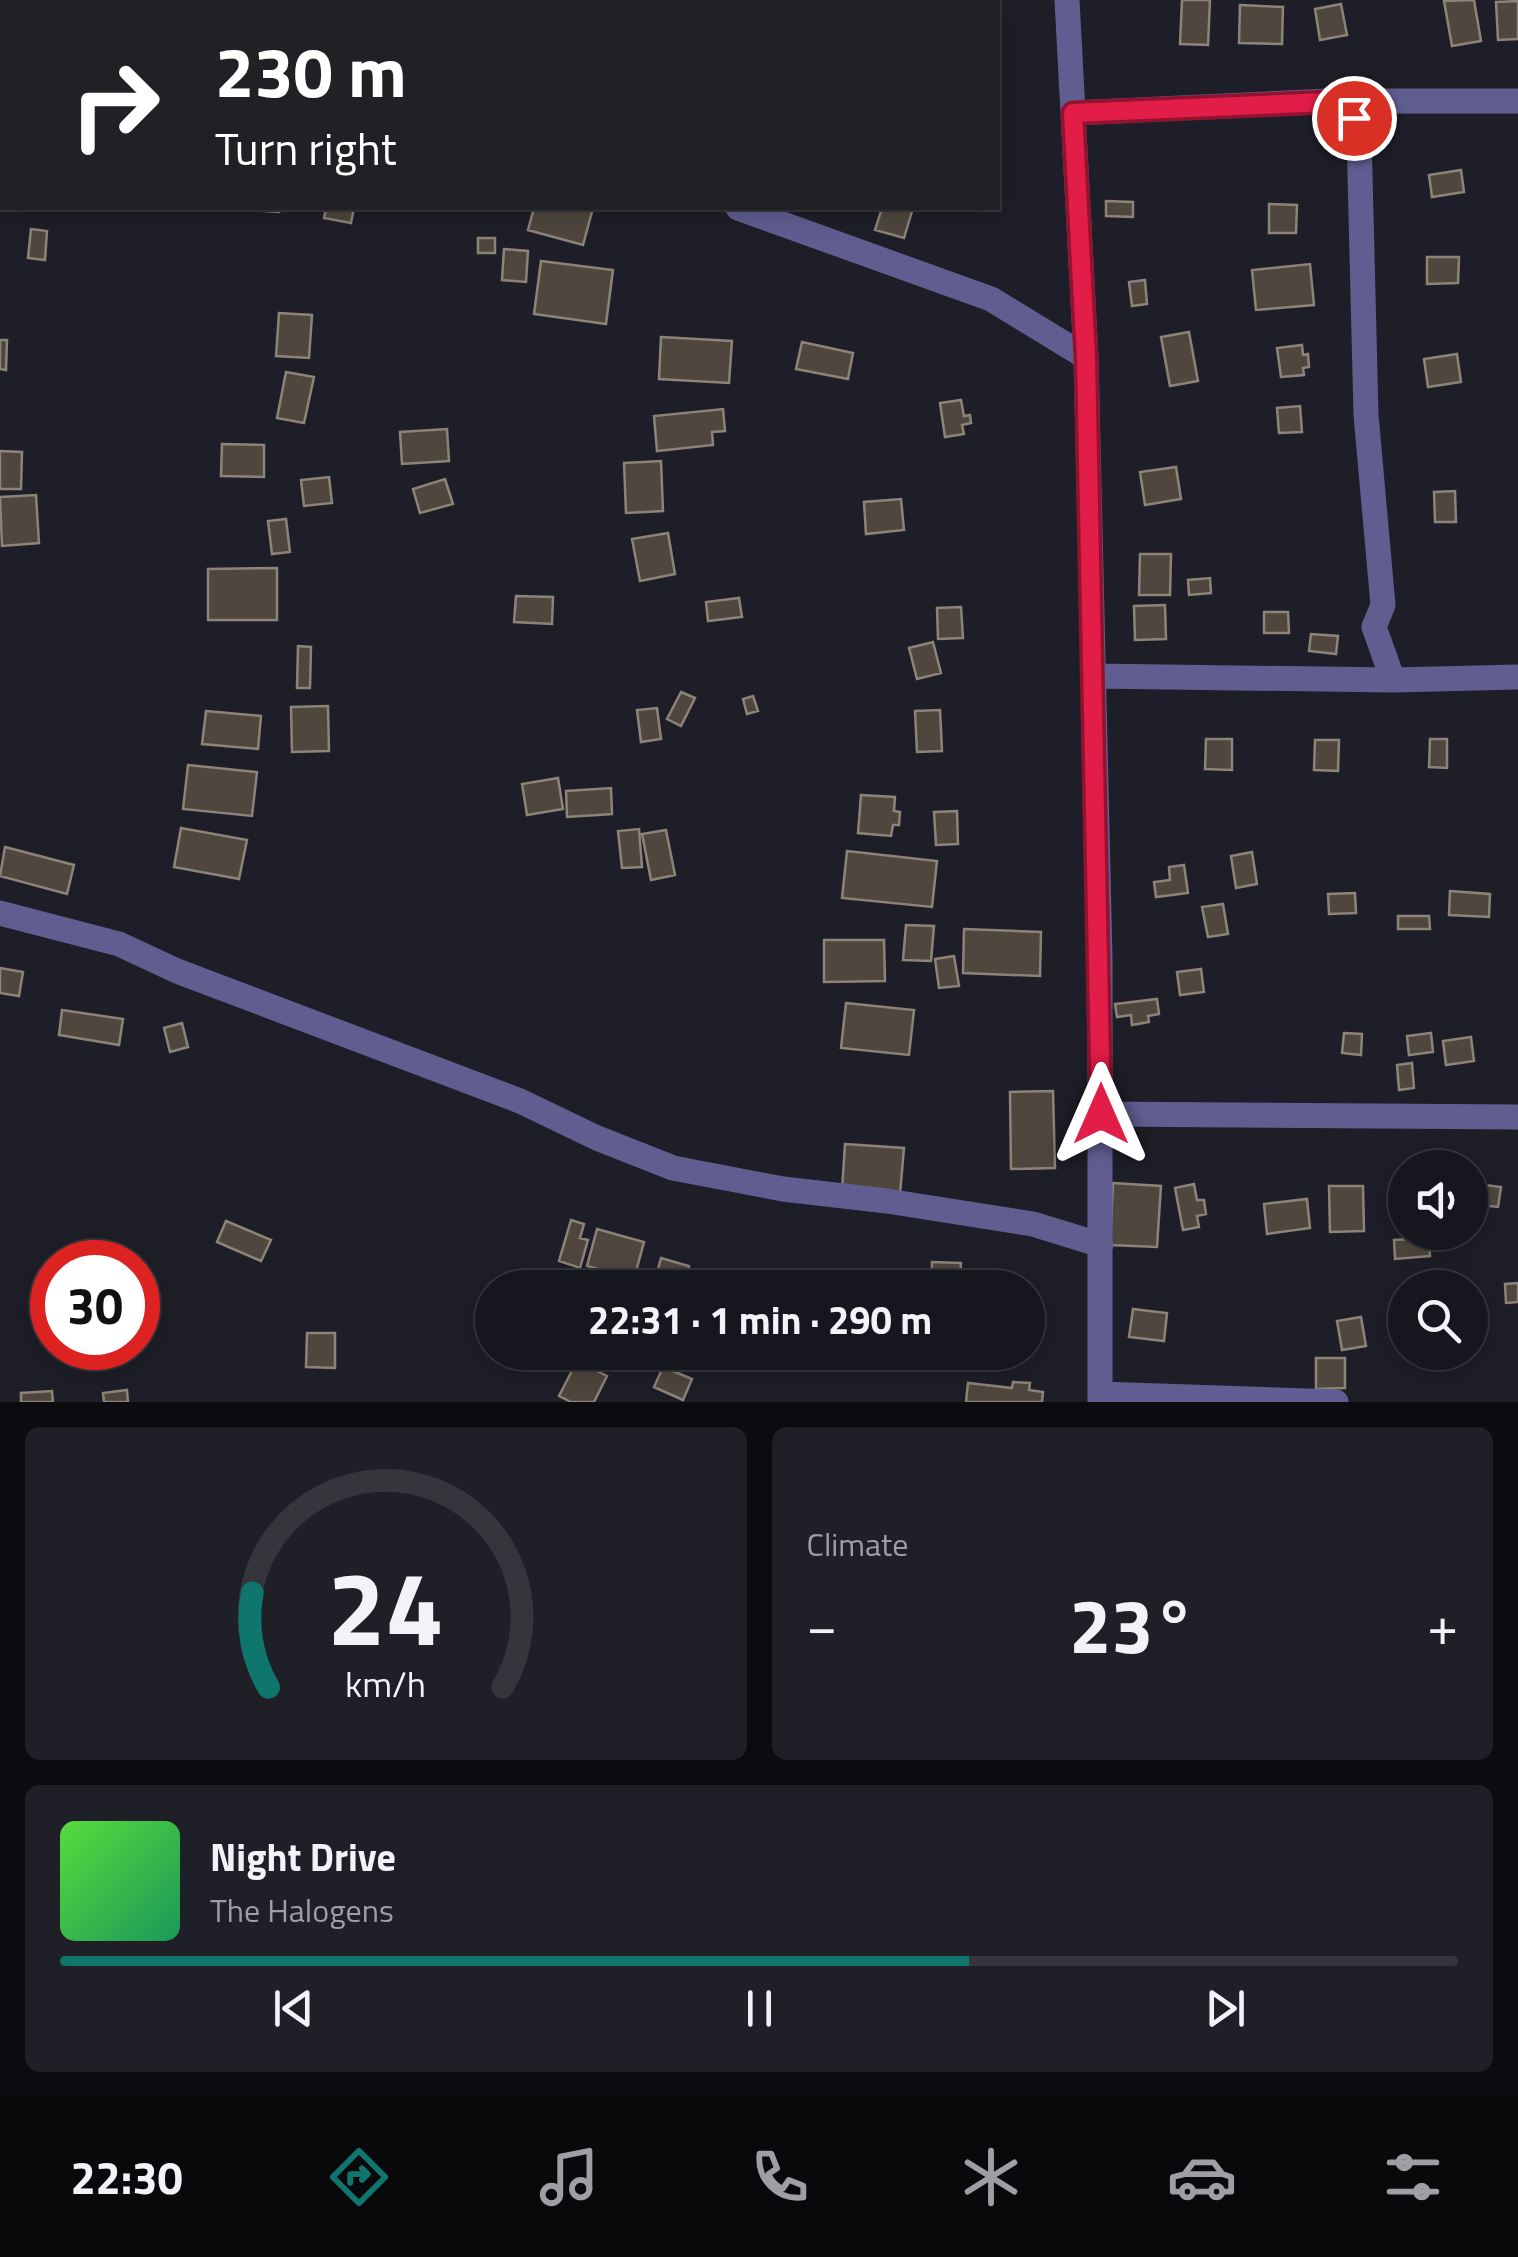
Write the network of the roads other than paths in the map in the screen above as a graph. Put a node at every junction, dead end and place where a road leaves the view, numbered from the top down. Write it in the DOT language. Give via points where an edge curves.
graph roads {
  1 [pos="1066,0"];
  2 [pos="1518,101"];
  3 [pos="1329,102"];
  4 [pos="1073,113"];
  5 [pos="744,210"];
  6 [pos="1086,357"];
  7 [pos="1094,676"];
  8 [pos="1518,677"];
  9 [pos="1392,680"];
  10 [pos="0,913"];
  11 [pos="1101,1114"];
  12 [pos="1518,1117"];
  13 [pos="1101,1245"];
  14 [pos="1100,1398"];
  15 [pos="1336,1402"];
  1 -- 4 [label="street"];
  2 -- 3 [label="street"];
  3 -- 4 [label="street"];
  3 -- 9 [label="street" via="1354,118 1360,134 1366,415 1382,605 1374,627"];
  4 -- 6 [label="street"];
  5 -- 6 [label="street" via="991,299"];
  6 -- 7 [label="street"];
  7 -- 9 [label="street"];
  7 -- 11 [label="street"];
  8 -- 9 [label="street"];
  10 -- 13 [label="street" via="118,944 673,1168 1033,1224"];
  11 -- 12 [label="street"];
  11 -- 13 [label="street"];
  13 -- 14 [label="street"];
  14 -- 15 [label="street"];
}
